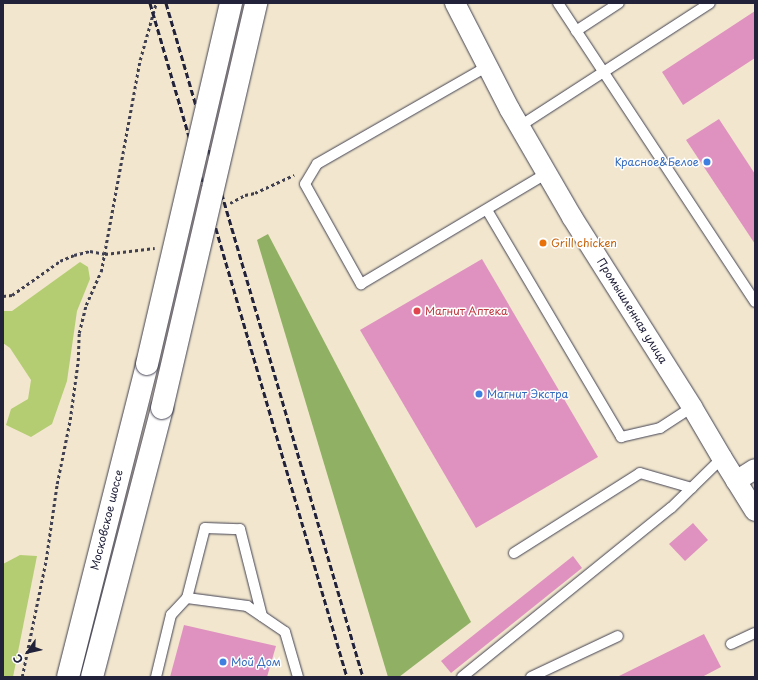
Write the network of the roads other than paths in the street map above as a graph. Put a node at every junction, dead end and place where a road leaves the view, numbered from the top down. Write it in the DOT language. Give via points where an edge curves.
graph roads {
  1 [pos="231,3"];
  2 [pos="256,3"];
  3 [pos="455,3"];
  4 [pos="558,3"];
  5 [pos="620,3"];
  6 [pos="710,3"];
  7 [pos="576,31"];
  8 [pos="488,66"];
  9 [pos="603,72"];
  10 [pos="520,126"];
  11 [pos="547,174"];
  12 [pos="488,210"];
  13 [pos="755,302"];
  14 [pos="692,407"];
  15 [pos="722,458"];
  16 [pos="755,469"];
  17 [pos="736,481"];
  18 [pos="692,488"];
  19 [pos="755,511"];
  20 [pos="514,553"];
  21 [pos="187,598"];
  22 [pos="262,616"];
  23 [pos="755,633"];
  24 [pos="618,636"];
  25 [pos="731,644"];
  26 [pos="68,677"];
  27 [pos="92,677"];
  28 [pos="156,677"];
  29 [pos="298,677"];
  30 [pos="462,677"];
  31 [pos="531,677"];
  1 -- 26 [label="main road, Московское шоссе, bridge" via="147,364"];
  2 -- 27 [label="main road, bridge" via="162,408"];
  3 -- 8 [label="street, Промышленная улица"];
  4 -- 7 [label="lane"];
  5 -- 7 [label="lane"];
  6 -- 9 [label="lane"];
  7 -- 9 [label="lane"];
  8 -- 10 [label="street, Промышленная улица"];
  8 -- 12 [label="lane" via="317,164 305,184 361,284"];
  9 -- 10 [label="lane"];
  9 -- 13 [label="lane"];
  10 -- 11 [label="street, Промышленная улица"];
  11 -- 12 [label="lane"];
  11 -- 14 [label="street, Промышленная улица"];
  12 -- 14 [label="lane" via="621,437 660,428"];
  14 -- 15 [label="street, Промышленная улица"];
  15 -- 17 [label="street, Промышленная улица"];
  15 -- 18 [label="lane"];
  16 -- 17 [label="street"];
  17 -- 19 [label="street, Промышленная улица"];
  18 -- 20 [label="lane" via="640,473"];
  18 -- 30 [label="lane" via="671,508"];
  21 -- 22 [label="lane" via="247,606"];
  21 -- 22 [label="lane" via="205,528 240,529"];
  21 -- 28 [label="lane" via="171,615"];
  22 -- 29 [label="lane" via="284,632"];
  23 -- 25 [label="lane"];
  24 -- 31 [label="lane"];
}
